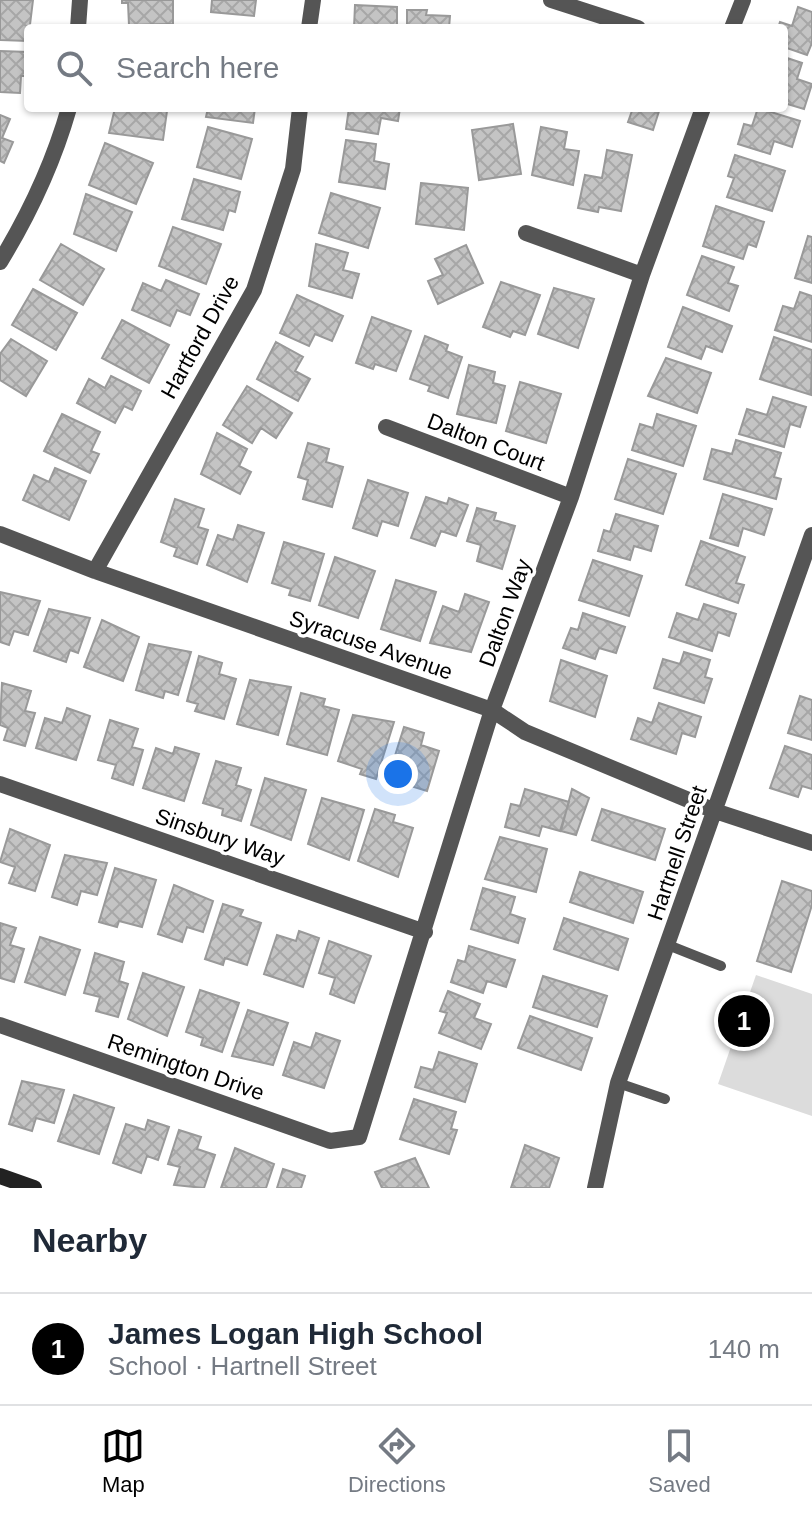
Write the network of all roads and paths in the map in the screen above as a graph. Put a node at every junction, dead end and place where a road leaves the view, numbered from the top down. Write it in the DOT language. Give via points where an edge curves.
graph roads {
  1 [pos="80,0"];
  2 [pos="313,0"];
  3 [pos="551,0"];
  4 [pos="743,0"];
  5 [pos="78,24"];
  6 [pos="310,24"];
  7 [pos="626,24"];
  8 [pos="734,24"];
  9 [pos="68,112"];
  10 [pos="300,112"];
  11 [pos="702,112"];
  12 [pos="526,233"];
  13 [pos="0,262"];
  14 [pos="642,275"];
  15 [pos="386,427"];
  16 [pos="571,497"];
  17 [pos="0,534"];
  18 [pos="812,535"];
  19 [pos="95,571"];
  20 [pos="492,710"];
  21 [pos="0,784"];
  22 [pos="715,811"];
  23 [pos="812,843"];
  24 [pos="425,932"];
  25 [pos="668,945"];
  26 [pos="721,966"];
  27 [pos="0,1025"];
  28 [pos="618,1083"];
  29 [pos="665,1099"];
  30 [pos="359,1137"];
  31 [pos="0,1176"];
  32 [pos="34,1188"];
  33 [pos="595,1188"];
  1 -- 5 [label="street"];
  2 -- 6 [label="street"];
  3 -- 7 [label="street"];
  4 -- 8 [label="street"];
  9 -- 13 [label="street" via="56,154"];
  10 -- 19 [label="street, Hartford Drive" via="293,169 254,290"];
  11 -- 14 [label="street, Dalton Way"];
  12 -- 14 [label="street"];
  14 -- 16 [label="street, Dalton Way"];
  15 -- 16 [label="street, Dalton Court"];
  16 -- 20 [label="street, Dalton Way"];
  17 -- 19 [label="street, Syracuse Avenue"];
  18 -- 22 [label="street, Hartnell Street"];
  19 -- 20 [label="street, Syracuse Avenue"];
  20 -- 22 [label="street, Syracuse Avenue" via="525,732"];
  20 -- 24 [label="street, Dalton Way"];
  21 -- 24 [label="street, Sinsbury Way"];
  22 -- 23 [label="street, Syracuse Avenue"];
  22 -- 25 [label="street, Hartnell Street"];
  24 -- 30 [label="street, Dalton Way"];
  25 -- 26 [label="lane"];
  25 -- 28 [label="street, Hartnell Street"];
  27 -- 30 [label="street, Remington Drive" via="330,1141"];
  28 -- 29 [label="lane"];
  28 -- 33 [label="street, Hartnell Street"];
  31 -- 32 [label="main road"];
}
